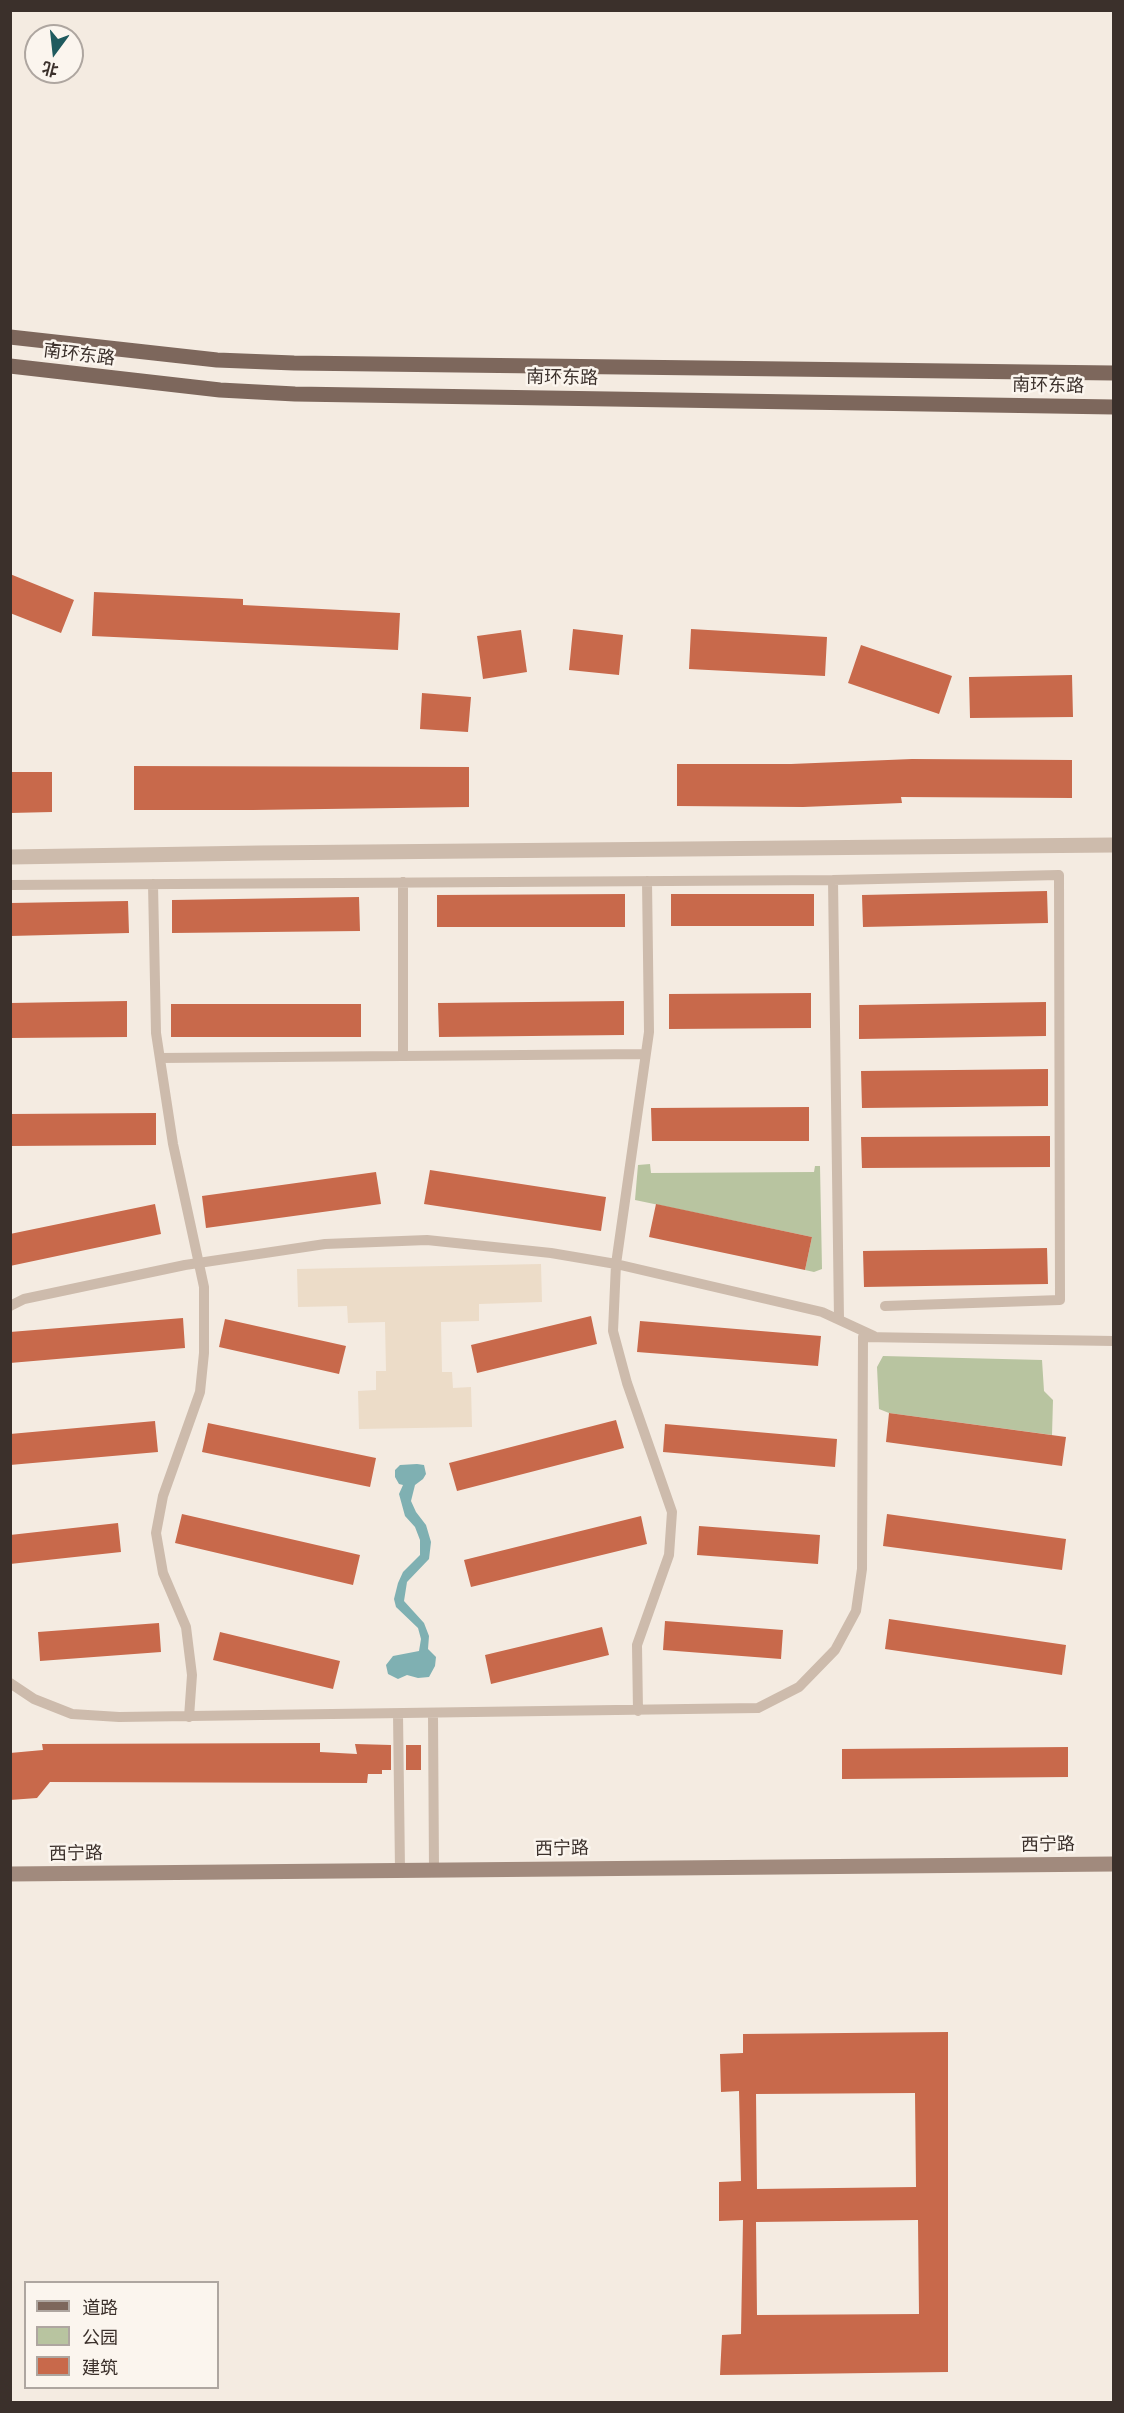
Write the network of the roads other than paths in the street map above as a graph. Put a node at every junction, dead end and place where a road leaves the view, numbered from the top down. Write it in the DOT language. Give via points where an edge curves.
graph roads {
  1 [pos="10,337"];
  2 [pos="10,366"];
  3 [pos="1113,373"];
  4 [pos="1113,407"];
  5 [pos="1113,845"];
  6 [pos="10,857"];
  7 [pos="833,879"];
  8 [pos="647,881"];
  9 [pos="403,882"];
  10 [pos="153,884"];
  11 [pos="10,885"];
  12 [pos="645,1054"];
  13 [pos="403,1056"];
  14 [pos="160,1059"];
  15 [pos="197,1263"];
  16 [pos="616,1264"];
  17 [pos="10,1306"];
  18 [pos="885,1306"];
  19 [pos="839,1320"];
  20 [pos="877,1337"];
  21 [pos="1113,1341"];
  22 [pos="10,1683"];
  23 [pos="638,1711"];
  24 [pos="398,1714"];
  25 [pos="433,1714"];
  26 [pos="189,1717"];
  27 [pos="1113,1864"];
  28 [pos="400,1870"];
  29 [pos="434,1870"];
  30 [pos="10,1874"];
  1 -- 3 [label="main road, 南环东路" via="205,359 294,363"];
  2 -- 4 [label="main road, 南环东路" via="220,390 295,394"];
  5 -- 6 [label="street"];
  7 -- 8 [label="lane"];
  7 -- 18 [label="lane" via="1059,875 1060,1300"];
  7 -- 19 [label="lane"];
  8 -- 9 [label="lane"];
  8 -- 12 [label="lane" via="649,1032"];
  9 -- 10 [label="lane"];
  9 -- 13 [label="lane"];
  10 -- 11 [label="lane"];
  10 -- 14 [label="lane"];
  12 -- 13 [label="lane"];
  12 -- 16 [label="lane"];
  13 -- 14 [label="lane"];
  14 -- 15 [label="lane"];
  15 -- 16 [label="lane" via="325,1244 426,1240 551,1252"];
  15 -- 17 [label="lane" via="24,1299"];
  15 -- 26 [label="lane" via="204,1287 200,1392 163,1496 156,1533 164,1573 186,1627 192,1675"];
  16 -- 19 [label="lane" via="822,1312"];
  16 -- 23 [label="lane" via="613,1331 672,1512 669,1555 636,1645"];
  19 -- 20 [label="lane"];
  20 -- 21 [label="lane"];
  20 -- 23 [label="lane" via="862,1337 862,1569 856,1611 835,1650 799,1687 758,1708"];
  22 -- 26 [label="lane" via="34,1699 72,1714"];
  23 -- 25 [label="lane"];
  24 -- 25 [label="lane"];
  24 -- 26 [label="lane"];
  24 -- 28 [label="lane"];
  25 -- 29 [label="lane"];
  27 -- 29 [label="street, 西宁路"];
  28 -- 29 [label="street, 西宁路"];
  28 -- 30 [label="street, 西宁路"];
}
